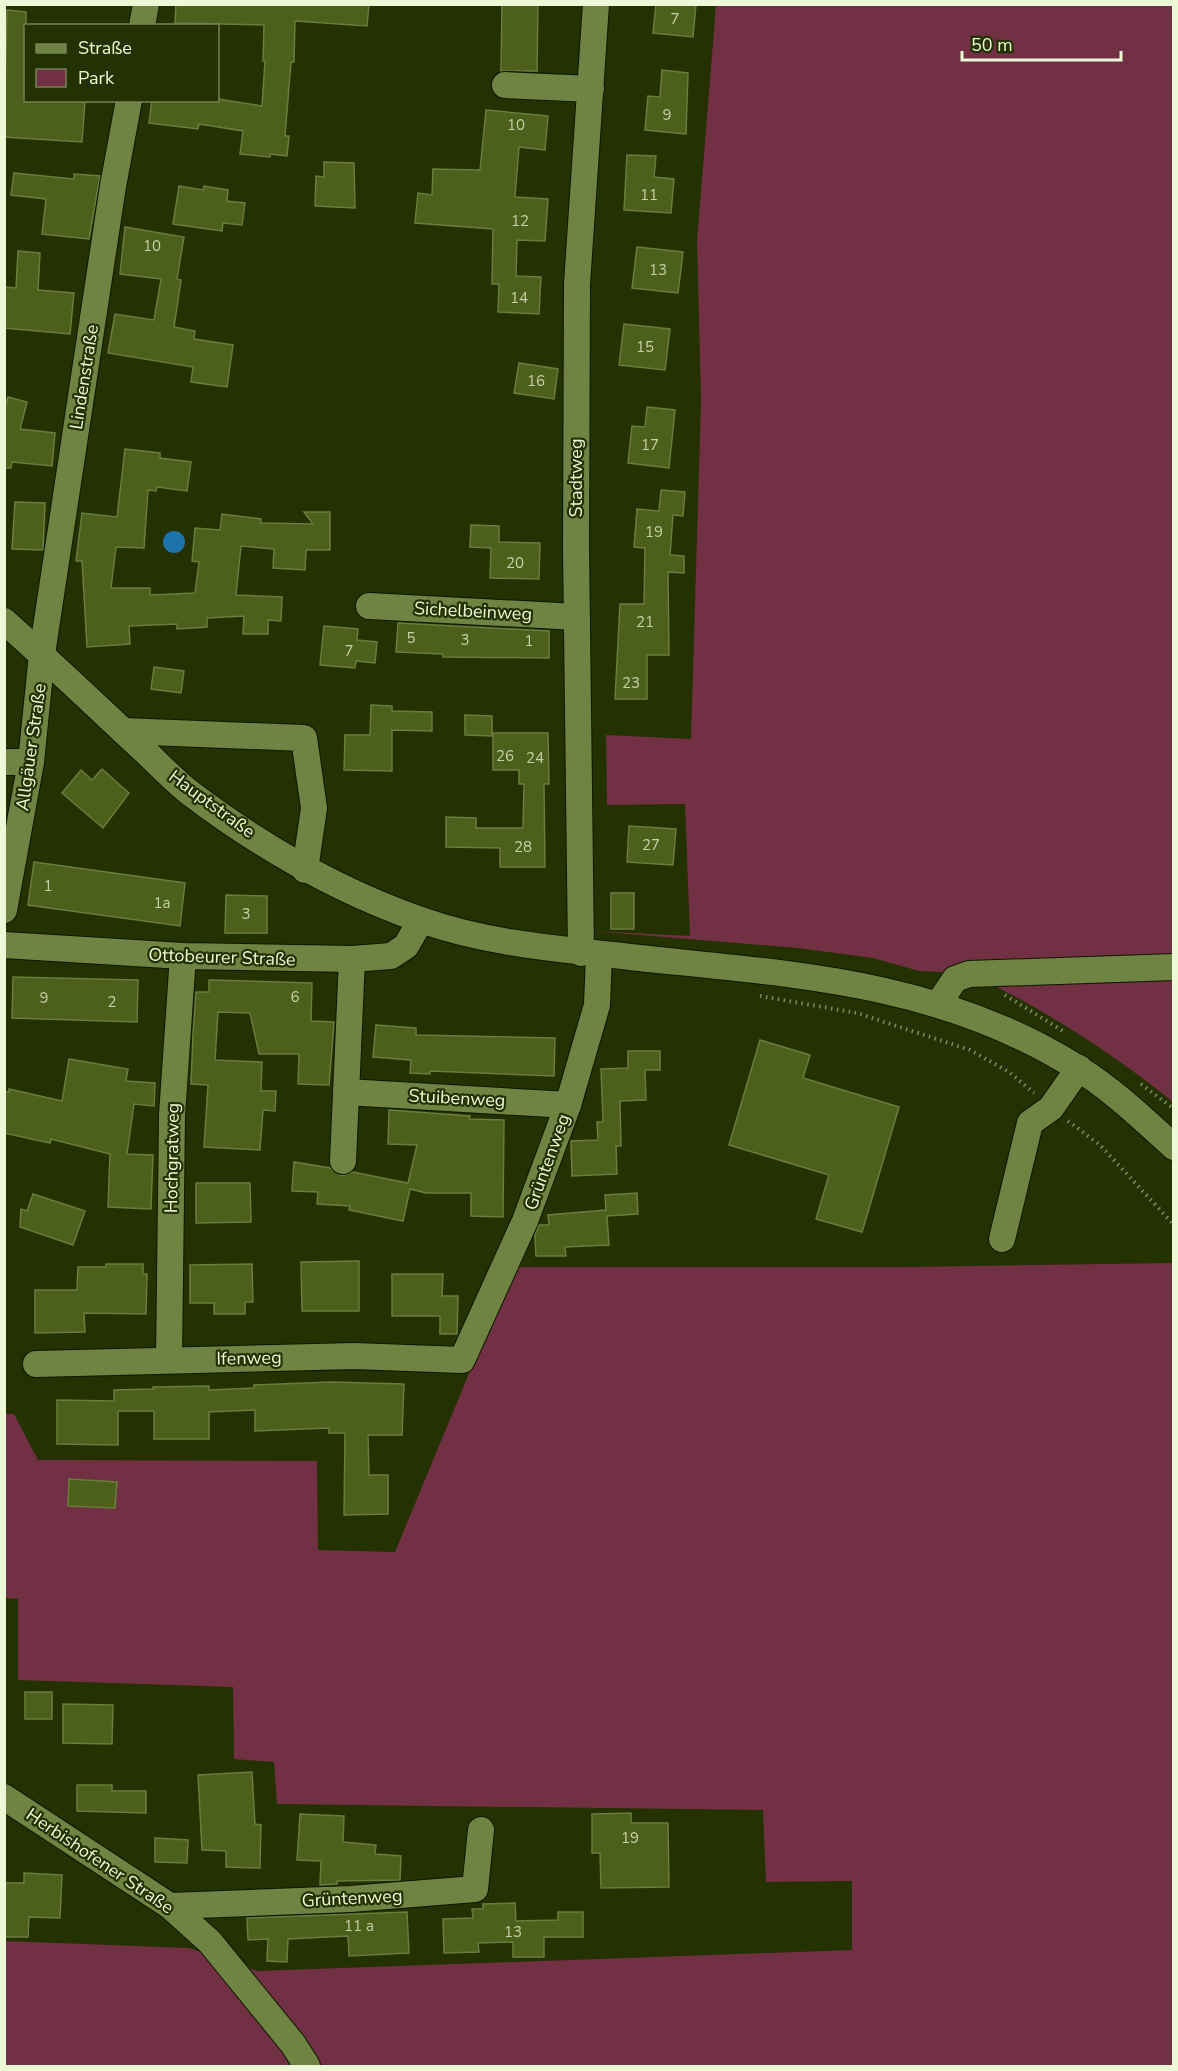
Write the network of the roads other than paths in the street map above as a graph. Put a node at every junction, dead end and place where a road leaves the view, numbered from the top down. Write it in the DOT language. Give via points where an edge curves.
graph roads {
  1 [pos="146,4"];
  2 [pos="596,4"];
  3 [pos="142,24"];
  4 [pos="505,85"];
  5 [pos="591,89"];
  6 [pos="129,102"];
  7 [pos="369,606"];
  8 [pos="577,616"];
  9 [pos="4,621"];
  10 [pos="42,654"];
  11 [pos="123,731"];
  12 [pos="4,762"];
  13 [pos="31,762"];
  14 [pos="305,870"];
  15 [pos="4,910"];
  16 [pos="421,920"];
  17 [pos="4,945"];
  18 [pos="590,953"];
  19 [pos="183,956"];
  20 [pos="352,959"];
  21 [pos="1173,967"];
  22 [pos="939,1003"];
  23 [pos="1079,1068"];
  24 [pos="346,1092"];
  25 [pos="568,1105"];
  26 [pos="1173,1147"];
  27 [pos="343,1161"];
  28 [pos="1002,1239"];
  29 [pos="170,1360"];
  30 [pos="462,1360"];
  31 [pos="36,1364"];
  32 [pos="4,1797"];
  33 [pos="481,1830"];
  34 [pos="170,1906"];
  35 [pos="307,2067"];
  1 -- 3 [label="street"];
  2 -- 5 [label="street, Stadtweg"];
  4 -- 5 [label="street"];
  5 -- 8 [label="street, Stadtweg" via="577,284"];
  6 -- 10 [label="street, Lindenstraße"];
  7 -- 8 [label="street, Sichelbeinweg"];
  8 -- 18 [label="street, Stadtweg"];
  9 -- 10 [label="street, Hauptstraße"];
  10 -- 11 [label="street, Hauptstraße"];
  10 -- 13 [label="street, Allgäuer Straße"];
  11 -- 14 [label="street, Hauptstraße" via="189,792"];
  11 -- 14 [label="street" via="304,738 314,808"];
  12 -- 13 [label="street"];
  13 -- 15 [label="street, Allgäuer Straße"];
  14 -- 16 [label="street, Hauptstraße"];
  16 -- 18 [label="street, Hauptstraße" via="495,940"];
  16 -- 20 [label="street, Ottobeurer Straße" via="406,946 391,956"];
  17 -- 19 [label="street, Ottobeurer Straße"];
  18 -- 22 [label="street, Hauptstraße" via="796,975"];
  18 -- 25 [label="street, Grüntenweg" via="597,1005"];
  19 -- 20 [label="street, Ottobeurer Straße"];
  19 -- 29 [label="street, Hochgratweg" via="172,1115"];
  20 -- 24 [label="street"];
  21 -- 22 [label="street" via="969,974 955,979"];
  22 -- 23 [label="street, Hauptstraße" via="986,1020"];
  23 -- 26 [label="street, Hauptstraße"];
  23 -- 28 [label="street" via="1052,1107 1030,1123"];
  24 -- 25 [label="street, Stuibenweg"];
  24 -- 27 [label="street"];
  25 -- 30 [label="street, Grüntenweg" via="525,1221"];
  29 -- 30 [label="street, Ifenweg" via="354,1356"];
  29 -- 31 [label="street, Ifenweg"];
  32 -- 34 [label="street, Herbishofener Straße"];
  33 -- 34 [label="street, Grüntenweg" via="475,1889 350,1899"];
  34 -- 35 [label="street, Herbishofener Straße" via="210,1942 293,2044"];
}
